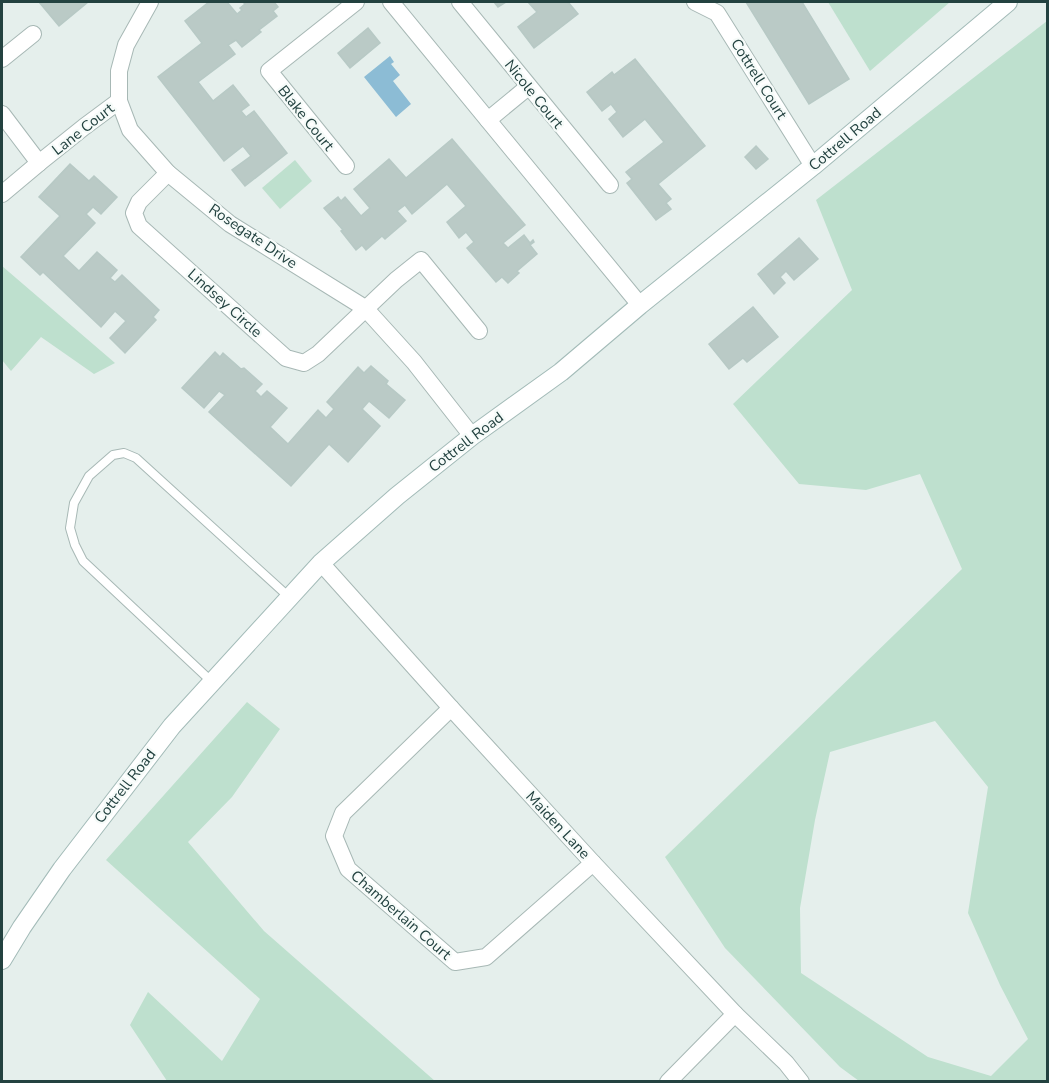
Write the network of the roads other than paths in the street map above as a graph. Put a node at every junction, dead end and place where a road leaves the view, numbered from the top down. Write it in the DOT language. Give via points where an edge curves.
graph roads {
  1 [pos="150,2"];
  2 [pos="356,2"];
  3 [pos="391,2"];
  4 [pos="460,2"];
  5 [pos="695,2"];
  6 [pos="1008,2"];
  7 [pos="33,34"];
  8 [pos="2,59"];
  9 [pos="528,87"];
  10 [pos="119,101"];
  11 [pos="2,114"];
  12 [pos="488,120"];
  13 [pos="39,163"];
  14 [pos="346,166"];
  15 [pos="813,166"];
  16 [pos="168,172"];
  17 [pos="610,185"];
  18 [pos="2,194"];
  19 [pos="640,306"];
  20 [pos="365,308"];
  21 [pos="479,331"];
  22 [pos="472,436"];
  23 [pos="321,564"];
  24 [pos="289,597"];
  25 [pos="211,681"];
  26 [pos="451,708"];
  27 [pos="593,863"];
  28 [pos="2,960"];
  29 [pos="735,1014"];
  30 [pos="668,1082"];
  31 [pos="801,1082"];
  1 -- 10 [label="street, Rosegate Drive" via="126,45 119,71"];
  2 -- 14 [label="street, Blake Court" via="269,71"];
  3 -- 12 [label="street"];
  4 -- 9 [label="street, Nicole Court"];
  5 -- 15 [label="street, Cottrell Court" via="717,13"];
  6 -- 15 [label="street, Cottrell Road"];
  7 -- 8 [label="street"];
  9 -- 12 [label="street"];
  9 -- 17 [label="street, Nicole Court"];
  10 -- 13 [label="street, Lane Court"];
  10 -- 16 [label="street, Rosegate Drive" via="130,130"];
  11 -- 13 [label="street, Lane Court"];
  12 -- 19 [label="street"];
  13 -- 18 [label="street"];
  15 -- 19 [label="street, Cottrell Road"];
  16 -- 20 [label="street, Rosegate Drive" via="230,224"];
  16 -- 20 [label="street, Lindsey Circle" via="139,202 134,213 139,226 286,358 304,363"];
  19 -- 22 [label="street, Cottrell Road" via="561,372"];
  20 -- 21 [label="street" via="421,260"];
  20 -- 22 [label="street, Rosegate Drive"];
  22 -- 23 [label="street, Cottrell Road"];
  23 -- 24 [label="street, Cottrell Road"];
  23 -- 26 [label="street, Maiden Lane"];
  24 -- 25 [label="street, Cottrell Road"];
  24 -- 25 [label="lane" via="136,458 124,453 113,455 89,476 74,503 70,528 83,561"];
  25 -- 28 [label="street, Cottrell Road" via="62,868"];
  26 -- 27 [label="street, Maiden Lane"];
  26 -- 27 [label="street, Chamberlain Court" via="343,813 334,836 348,869 455,962 486,957"];
  27 -- 29 [label="street, Maiden Lane"];
  29 -- 30 [label="street"];
  29 -- 31 [label="street, Maiden Lane"];
}
